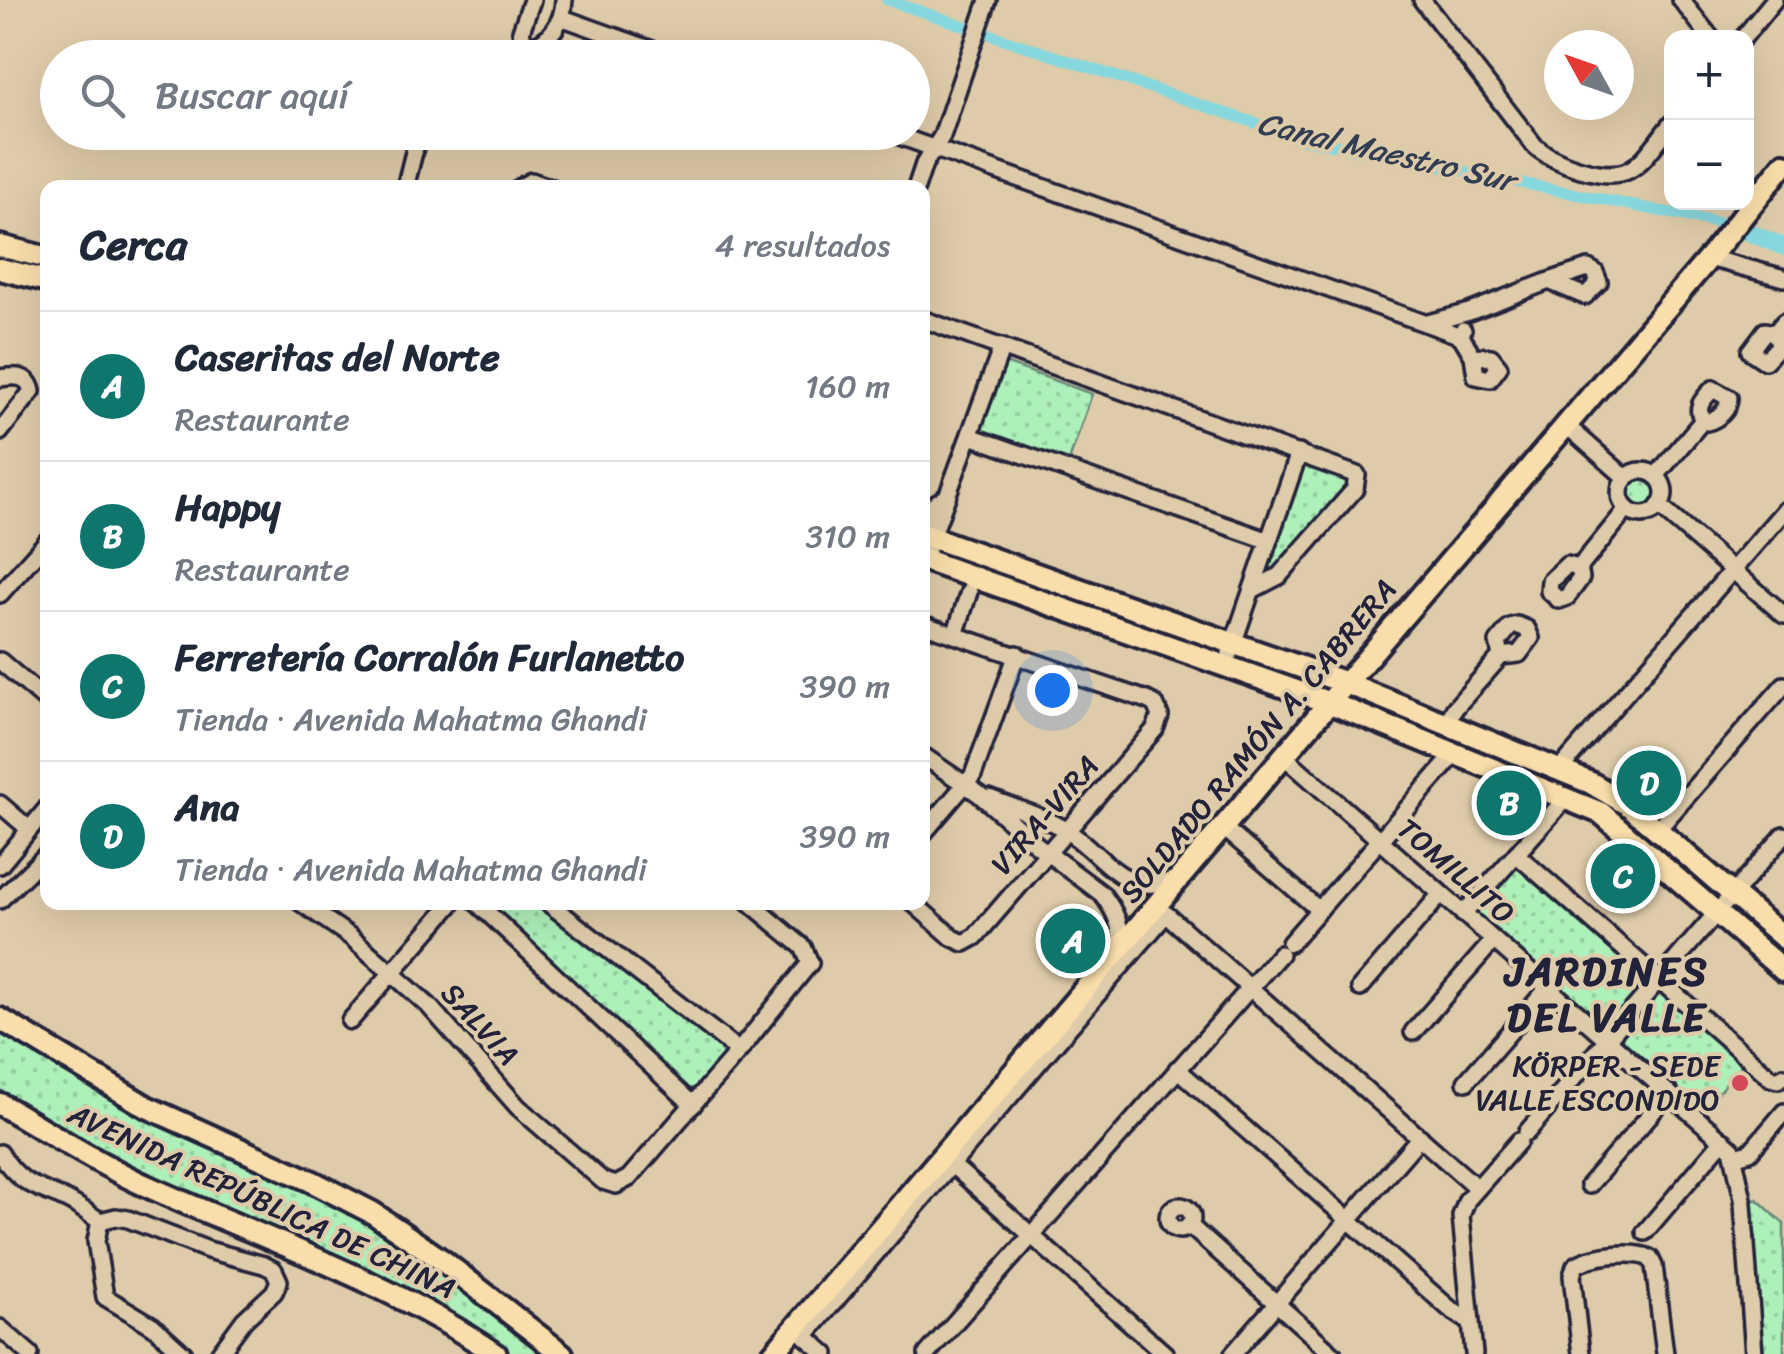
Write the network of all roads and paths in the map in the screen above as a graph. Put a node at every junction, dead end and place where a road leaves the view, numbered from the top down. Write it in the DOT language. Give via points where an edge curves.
graph roads {
  1 [pos="532,0"];
  2 [pos="564,0"];
  3 [pos="988,0"];
  4 [pos="1422,0"];
  5 [pos="1680,0"];
  6 [pos="1774,0"];
  7 [pos="564,18"];
  8 [pos="1704,30"];
  9 [pos="1750,30"];
  10 [pos="523,40"];
  11 [pos="545,40"];
  12 [pos="625,40"];
  13 [pos="1664,133"];
  14 [pos="930,148"];
  15 [pos="933,149"];
  16 [pos="416,150"];
  17 [pos="1784,164"];
  18 [pos="408,180"];
  19 [pos="919,180"];
  20 [pos="0,246"];
  21 [pos="40,256"];
  22 [pos="1709,258"];
  23 [pos="0,268"];
  24 [pos="1784,278"];
  25 [pos="40,279"];
  26 [pos="1550,281"];
  27 [pos="1470,312"];
  28 [pos="930,322"];
  29 [pos="1428,323"];
  30 [pos="1462,336"];
  31 [pos="1002,346"];
  32 [pos="1472,356"];
  33 [pos="0,378"];
  34 [pos="1702,420"];
  35 [pos="1566,425"];
  36 [pos="0,432"];
  37 [pos="970,436"];
  38 [pos="1299,453"];
  39 [pos="1656,476"];
  40 [pos="1626,478"];
  41 [pos="1659,506"];
  42 [pos="1627,509"];
  43 [pos="1784,511"];
  44 [pos="930,526"];
  45 [pos="930,534"];
  46 [pos="1267,540"];
  47 [pos="40,549"];
  48 [pos="930,561"];
  49 [pos="1578,568"];
  50 [pos="1732,570"];
  51 [pos="1252,590"];
  52 [pos="969,592"];
  53 [pos="0,594"];
  54 [pos="1784,615"];
  55 [pos="930,627"];
  56 [pos="955,635"];
  57 [pos="1234,645"];
  58 [pos="1017,654"];
  59 [pos="1502,656"];
  60 [pos="0,661"];
  61 [pos="1224,666"];
  62 [pos="1346,683"];
  63 [pos="1784,685"];
  64 [pos="40,695"];
  65 [pos="1330,702"];
  66 [pos="1446,724"];
  67 [pos="1455,754"];
  68 [pos="1285,757"];
  69 [pos="930,760"];
  70 [pos="1559,770"];
  71 [pos="973,790"];
  72 [pos="1566,798"];
  73 [pos="0,804"];
  74 [pos="40,816"];
  75 [pos="1224,828"];
  76 [pos="29,829"];
  77 [pos="930,829"];
  78 [pos="1658,829"];
  79 [pos="1068,831"];
  80 [pos="1784,835"];
  81 [pos="1379,840"];
  82 [pos="1048,854"];
  83 [pos="1516,854"];
  84 [pos="40,860"];
  85 [pos="3,862"];
  86 [pos="1110,866"];
  87 [pos="1183,875"];
  88 [pos="1094,886"];
  89 [pos="1733,893"];
  90 [pos="1441,894"];
  91 [pos="0,900"];
  92 [pos="312,910"];
  93 [pos="446,910"];
  94 [pos="485,910"];
  95 [pos="557,910"];
  96 [pos="759,910"];
  97 [pos="921,910"];
  98 [pos="1319,910"];
  99 [pos="1716,912"];
  100 [pos="1463,914"];
  101 [pos="1784,938"];
  102 [pos="1493,940"];
  103 [pos="1120,949"];
  104 [pos="1784,971"];
  105 [pos="393,973"];
  106 [pos="1660,980"];
  107 [pos="1250,987"];
  108 [pos="1360,988"];
  109 [pos="1548,988"];
  110 [pos="0,1019"];
  111 [pos="350,1021"];
  112 [pos="1413,1032"];
  113 [pos="1608,1039"];
  114 [pos="739,1051"];
  115 [pos="1177,1069"];
  116 [pos="1784,1076"];
  117 [pos="1466,1082"];
  118 [pos="1669,1093"];
  119 [pos="0,1104"];
  120 [pos="693,1105"];
  121 [pos="1784,1112"];
  122 [pos="1420,1138"];
  123 [pos="1723,1140"];
  124 [pos="0,1153"];
  125 [pos="1736,1156"];
  126 [pos="952,1164"];
  127 [pos="1589,1185"];
  128 [pos="1478,1188"];
  129 [pos="1349,1219"];
  130 [pos="100,1222"];
  131 [pos="1189,1226"];
  132 [pos="1644,1232"];
  133 [pos="1030,1234"];
  134 [pos="1276,1304"];
  135 [pos="1470,1322"];
  136 [pos="0,1328"];
  137 [pos="30,1354"];
  138 [pos="184,1354"];
  139 [pos="219,1354"];
  140 [pos="496,1354"];
  141 [pos="562,1354"];
  142 [pos="772,1354"];
  143 [pos="826,1354"];
  144 [pos="926,1354"];
  145 [pos="1165,1354"];
  146 [pos="1233,1354"];
  147 [pos="1333,1354"];
  148 [pos="1474,1354"];
  149 [pos="1582,1354"];
  150 [pos="1665,1354"];
  151 [pos="1754,1354"];
  1 -- 10 [label="street"];
  2 -- 7 [label="street"];
  3 -- 15 [label="street"];
  4 -- 13 [label="street" via="1534,146 1557,163 1623,173"];
  5 -- 8 [label="street"];
  6 -- 9 [label="street"];
  7 -- 11 [label="street"];
  7 -- 12 [label="street"];
  14 -- 15 [label="street"];
  15 -- 19 [label="street"];
  15 -- 29 [label="street"];
  16 -- 18 [label="street"];
  17 -- 22 [label="main road, SOLDADO RAMÓN A. CABRERA"];
  20 -- 21 [label="main road"];
  22 -- 24 [label="street"];
  22 -- 35 [label="main road, SOLDADO RAMÓN A. CABRERA"];
  23 -- 25 [label="main road"];
  26 -- 27 [label="street"];
  27 -- 29 [label="street"];
  27 -- 30 [label="street"];
  28 -- 31 [label="street"];
  29 -- 30 [label="street"];
  30 -- 32 [label="street"];
  31 -- 37 [label="street"];
  31 -- 38 [label="street"];
  33 -- 36 [label="street" via="17,376 31,386"];
  34 -- 39 [label="street"];
  35 -- 40 [label="street"];
  35 -- 62 [label="main road, SOLDADO RAMÓN A. CABRERA"];
  37 -- 44 [label="street"];
  37 -- 46 [label="street"];
  38 -- 46 [label="street"];
  38 -- 51 [label="street" via="1352,471 1358,484 1279,576"];
  39 -- 40 [label="street" via="1644,471"];
  39 -- 41 [label="street" via="1663,487"];
  40 -- 42 [label="street" via="1620,490"];
  41 -- 42 [label="street" via="1640,515"];
  41 -- 50 [label="street"];
  42 -- 49 [label="street"];
  43 -- 50 [label="street"];
  45 -- 57 [label="main road"];
  46 -- 51 [label="street"];
  47 -- 53 [label="street"];
  48 -- 61 [label="main road"];
  50 -- 54 [label="street"];
  50 -- 70 [label="street"];
  51 -- 57 [label="street"];
  52 -- 56 [label="street"];
  55 -- 56 [label="street"];
  56 -- 58 [label="street"];
  57 -- 61 [label="street"];
  57 -- 62 [label="main road"];
  58 -- 71 [label="street"];
  58 -- 79 [label="street, VIRA-VIRA" via="1147,700 1160,716"];
  59 -- 66 [label="street"];
  60 -- 64 [label="street"];
  61 -- 65 [label="main road"];
  62 -- 65 [label="main road, SOLDADO RAMÓN A. CABRERA"];
  62 -- 66 [label="main road"];
  63 -- 78 [label="street"];
  65 -- 67 [label="main road"];
  65 -- 68 [label="main road, SOLDADO RAMÓN A. CABRERA"];
  66 -- 70 [label="main road"];
  67 -- 72 [label="main road"];
  67 -- 81 [label="street"];
  68 -- 75 [label="main road, SOLDADO RAMÓN A. CABRERA"];
  68 -- 81 [label="street, TOMILLITO"];
  69 -- 71 [label="street"];
  70 -- 78 [label="main road" via="1618,796"];
  71 -- 77 [label="street"];
  71 -- 79 [label="street"];
  71 -- 82 [label="street"];
  72 -- 83 [label="street"];
  72 -- 99 [label="main road" via="1608,817"];
  73 -- 76 [label="street"];
  74 -- 76 [label="street"];
  75 -- 87 [label="main road, SOLDADO RAMÓN A. CABRERA"];
  75 -- 98 [label="street"];
  76 -- 85 [label="street"];
  78 -- 89 [label="main road"];
  79 -- 82 [label="street, VIRA-VIRA"];
  79 -- 86 [label="street"];
  80 -- 89 [label="street"];
  81 -- 90 [label="street, TOMILLITO"];
  81 -- 98 [label="street"];
  82 -- 88 [label="street"];
  82 -- 97 [label="street, VIRA-VIRA" via="975,938 954,938"];
  83 -- 100 [label="street"];
  83 -- 106 [label="street"];
  84 -- 91 [label="street"];
  86 -- 87 [label="street" via="1140,884"];
  86 -- 88 [label="street"];
  87 -- 103 [label="main road, SOLDADO RAMÓN A. CABRERA"];
  88 -- 103 [label="street" via="1116,914"];
  89 -- 99 [label="street"];
  89 -- 101 [label="main road"];
  90 -- 100 [label="street, TOMILLITO"];
  90 -- 108 [label="street"];
  92 -- 105 [label="street, SALVIA"];
  93 -- 105 [label="street"];
  94 -- 120 [label="street"];
  95 -- 114 [label="street"];
  96 -- 114 [label="street" via="803,947 810,963"];
  98 -- 107 [label="street"];
  99 -- 104 [label="main road"];
  99 -- 106 [label="street"];
  100 -- 102 [label="street, TOMILLITO"];
  102 -- 109 [label="street, TOMILLITO"];
  102 -- 112 [label="street"];
  103 -- 142 [label="main road, SOLDADO RAMÓN A. CABRERA"];
  105 -- 111 [label="street"];
  105 -- 120 [label="street, SALVIA" via="518,1107 603,1181 616,1186 629,1178"];
  106 -- 113 [label="street"];
  106 -- 116 [label="street" via="1770,1078"];
  107 -- 115 [label="street"];
  107 -- 122 [label="street"];
  107 -- 126 [label="street" via="1166,914"];
  109 -- 113 [label="street, TOMILLITO"];
  109 -- 117 [label="street"];
  110 -- 141 [label="main road, AVENIDA REPÚBLICA DE CHINA" via="147,1108 373,1212"];
  113 -- 118 [label="street, TOMILLITO"];
  113 -- 128 [label="street"];
  114 -- 120 [label="street"];
  115 -- 129 [label="street"];
  115 -- 133 [label="street"];
  118 -- 123 [label="street, TOMILLITO"];
  118 -- 127 [label="street"];
  119 -- 140 [label="main road, AVENIDA REPÚBLICA DE CHINA" via="126,1176 370,1281"];
  121 -- 125 [label="street" via="1750,1152"];
  122 -- 128 [label="street"];
  122 -- 129 [label="street"];
  123 -- 125 [label="street, TOMILLITO"];
  123 -- 132 [label="street"];
  124 -- 130 [label="street" via="33,1188 66,1199"];
  125 -- 151 [label="street, TOMILLITO"];
  126 -- 133 [label="street"];
  126 -- 143 [label="street" via="805,1336"];
  128 -- 135 [label="street" via="1461,1216"];
  129 -- 134 [label="street"];
  129 -- 135 [label="street"];
  130 -- 138 [label="street" via="96,1241 105,1297"];
  130 -- 139 [label="street" via="121,1217 274,1270 278,1285"];
  131 -- 134 [label="street"];
  133 -- 144 [label="street"];
  133 -- 145 [label="street"];
  134 -- 146 [label="street"];
  134 -- 147 [label="street"];
  135 -- 148 [label="street"];
  136 -- 137 [label="street"];
  149 -- 150 [label="street" via="1575,1266 1640,1254 1654,1266"];
}
